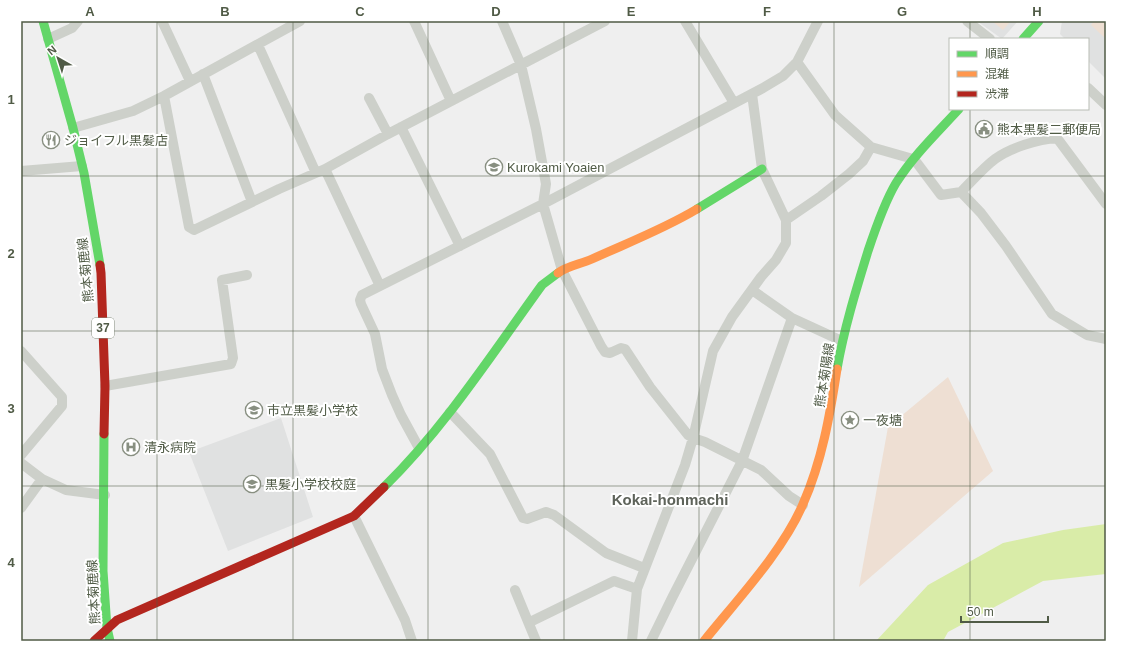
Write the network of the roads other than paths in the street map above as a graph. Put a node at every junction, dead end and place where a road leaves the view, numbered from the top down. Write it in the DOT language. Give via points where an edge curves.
graph roads {
  1 [pos="43,21"];
  2 [pos="78,21"];
  3 [pos="162,21"];
  4 [pos="300,21"];
  5 [pos="414,21"];
  6 [pos="502,21"];
  7 [pos="605,21"];
  8 [pos="685,21"];
  9 [pos="818,21"];
  10 [pos="967,21"];
  11 [pos="1039,21"];
  12 [pos="1028,37"];
  13 [pos="989,38"];
  14 [pos="48,39"];
  15 [pos="258,45"];
  16 [pos="797,62"];
  17 [pos="521,65"];
  18 [pos="203,74"];
  19 [pos="190,81"];
  20 [pos="1089,89"];
  21 [pos="752,94"];
  22 [pos="164,96"];
  23 [pos="369,98"];
  24 [pos="451,101"];
  25 [pos="734,103"];
  26 [pos="1106,105"];
  27 [pos="958,110"];
  28 [pos="401,127"];
  29 [pos="73,128"];
  30 [pos="388,134"];
  31 [pos="871,147"];
  32 [pos="913,159"];
  33 [pos="82,166"];
  34 [pos="762,169"];
  35 [pos="21,171"];
  36 [pos="321,171"];
  37 [pos="961,192"];
  38 [pos="252,202"];
  39 [pos="543,204"];
  40 [pos="1106,204"];
  41 [pos="786,220"];
  42 [pos="460,246"];
  43 [pos="562,270"];
  44 [pos="247,275"];
  45 [pos="380,286"];
  46 [pos="752,290"];
  47 [pos="792,318"];
  48 [pos="1106,339"];
  49 [pos="842,341"];
  50 [pos="21,351"];
  51 [pos="105,386"];
  52 [pos="450,412"];
  53 [pos="693,438"];
  54 [pos="420,448"];
  55 [pos="21,456"];
  56 [pos="742,461"];
  57 [pos="21,463"];
  58 [pos="42,479"];
  59 [pos="105,495"];
  60 [pos="803,505"];
  61 [pos="21,508"];
  62 [pos="354,516"];
  63 [pos="644,568"];
  64 [pos="637,589"];
  65 [pos="515,590"];
  66 [pos="530,622"];
  67 [pos="108,628"];
  68 [pos="94,641"];
  69 [pos="110,641"];
  70 [pos="412,641"];
  71 [pos="536,641"];
  72 [pos="632,641"];
  73 [pos="651,641"];
  74 [pos="704,641"];
  1 -- 14 [label="main road, 熊本菊鹿線 / 37"];
  2 -- 14 [label="street" via="72,28"];
  3 -- 19 [label="street"];
  4 -- 15 [label="street"];
  5 -- 24 [label="street"];
  6 -- 17 [label="street"];
  7 -- 17 [label="street"];
  8 -- 25 [label="street"];
  9 -- 16 [label="street"];
  10 -- 13 [label="street"];
  11 -- 12 [label="main road"];
  14 -- 29 [label="main road, 熊本菊鹿線 / 37"];
  15 -- 18 [label="street"];
  15 -- 36 [label="street"];
  16 -- 21 [label="street" via="783,76"];
  16 -- 31 [label="street" via="836,115"];
  17 -- 24 [label="street"];
  17 -- 39 [label="street" via="546,184"];
  18 -- 19 [label="street"];
  18 -- 38 [label="street"];
  19 -- 22 [label="street"];
  20 -- 26 [label="street"];
  21 -- 25 [label="street"];
  21 -- 34 [label="street"];
  22 -- 29 [label="street" via="133,111"];
  22 -- 38 [label="street" via="189,227 194,230"];
  23 -- 30 [label="street"];
  24 -- 28 [label="street"];
  25 -- 39 [label="street"];
  27 -- 32 [label="main road, 熊本菊陽線"];
  28 -- 30 [label="street"];
  28 -- 42 [label="street"];
  29 -- 33 [label="main road, 熊本菊鹿線 / 37"];
  30 -- 36 [label="street"];
  31 -- 32 [label="street"];
  31 -- 41 [label="street" via="863,161 849,174"];
  32 -- 37 [label="street" via="941,195"];
  32 -- 49 [label="main road, 熊本菊陽線" via="895,184 877,224"];
  33 -- 35 [label="street"];
  33 -- 51 [label="main road, 熊本菊鹿線 / 37" via="101,273"];
  34 -- 41 [label="street"];
  34 -- 43 [label="main road" via="679,220"];
  36 -- 38 [label="street"];
  36 -- 45 [label="street"];
  37 -- 40 [label="street" via="995,159 1015,148 1057,138"];
  37 -- 48 [label="street" via="1006,246 1052,314 1087,335"];
  39 -- 42 [label="street"];
  39 -- 43 [label="street"];
  41 -- 46 [label="street" via="786,243"];
  42 -- 45 [label="street"];
  43 -- 52 [label="main road" via="542,285"];
  43 -- 53 [label="street" via="605,352 610,354 621,348 625,349 650,387"];
  44 -- 51 [label="street" via="222,280 233,358 231,364"];
  45 -- 54 [label="street" via="362,295 360,300 376,334 382,369 392,395"];
  46 -- 47 [label="street"];
  46 -- 53 [label="street" via="732,317 713,351"];
  47 -- 49 [label="street"];
  47 -- 56 [label="street"];
  49 -- 60 [label="main road, 熊本菊陽線" via="829,421 814,477"];
  50 -- 55 [label="street" via="62,398 62,406"];
  51 -- 59 [label="main road, 熊本菊鹿線 / 37"];
  52 -- 54 [label="main road"];
  52 -- 63 [label="street" via="492,458 523,518 546,512 554,515 606,553"];
  53 -- 56 [label="street"];
  53 -- 63 [label="street" via="685,465"];
  54 -- 62 [label="main road"];
  56 -- 60 [label="street" via="761,470 789,496"];
  56 -- 73 [label="street"];
  57 -- 58 [label="street"];
  58 -- 59 [label="street" via="66,490"];
  58 -- 61 [label="street"];
  59 -- 67 [label="main road, 熊本菊鹿線 / 37" via="103,571"];
  60 -- 74 [label="main road, 熊本菊陽線" via="789,531 765,565"];
  62 -- 67 [label="main road" via="117,620"];
  62 -- 70 [label="street" via="405,620"];
  63 -- 64 [label="street"];
  64 -- 66 [label="street" via="614,581"];
  64 -- 72 [label="street"];
  65 -- 66 [label="street"];
  66 -- 71 [label="street"];
  67 -- 68 [label="main road"];
  67 -- 69 [label="main road, 熊本菊鹿線 / 37"];
}
